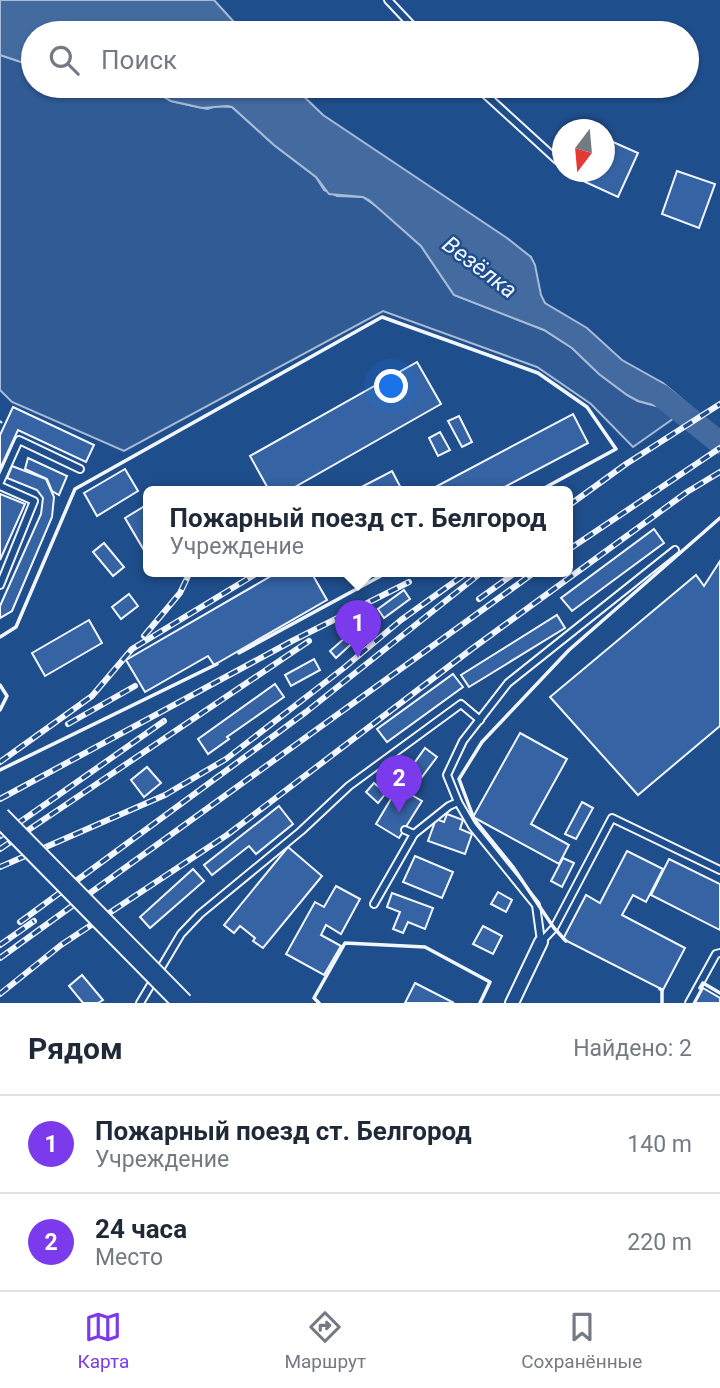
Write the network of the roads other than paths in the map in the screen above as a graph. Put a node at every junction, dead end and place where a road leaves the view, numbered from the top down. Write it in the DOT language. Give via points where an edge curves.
graph roads {
  1 [pos="388,0"];
  2 [pos="408,21"];
  3 [pos="489,98"];
  4 [pos="552,155"];
  5 [pos="80,469"];
  6 [pos="0,484"];
  7 [pos="675,550"];
  8 [pos="2,574"];
  9 [pos="0,585"];
  10 [pos="480,720"];
  11 [pos="458,802"];
  12 [pos="0,817"];
  13 [pos="405,830"];
  14 [pos="414,834"];
  15 [pos="720,870"];
  16 [pos="374,905"];
  17 [pos="541,942"];
  18 [pos="720,953"];
  19 [pos="140,1003"];
  20 [pos="183,1003"];
  21 [pos="512,1003"];
  22 [pos="689,1003"];
  1 -- 2 [label="lane"];
  3 -- 4 [label="lane"];
  5 -- 6 [label="lane" via="19,440"];
  6 -- 8 [label="lane" via="34,501"];
  7 -- 10 [label="lane" via="508,683"];
  8 -- 9 [label="lane"];
  10 -- 11 [label="lane" via="463,741 447,775"];
  10 -- 19 [label="lane" via="461,704 349,786 200,914 181,934"];
  11 -- 14 [label="lane"];
  11 -- 17 [label="lane" via="472,827 536,905"];
  12 -- 20 [label="main road, bridge"];
  13 -- 14 [label="lane"];
  14 -- 16 [label="lane"];
  15 -- 17 [label="lane" via="612,818 554,928"];
  17 -- 21 [label="street"];
  18 -- 22 [label="lane"];
}
